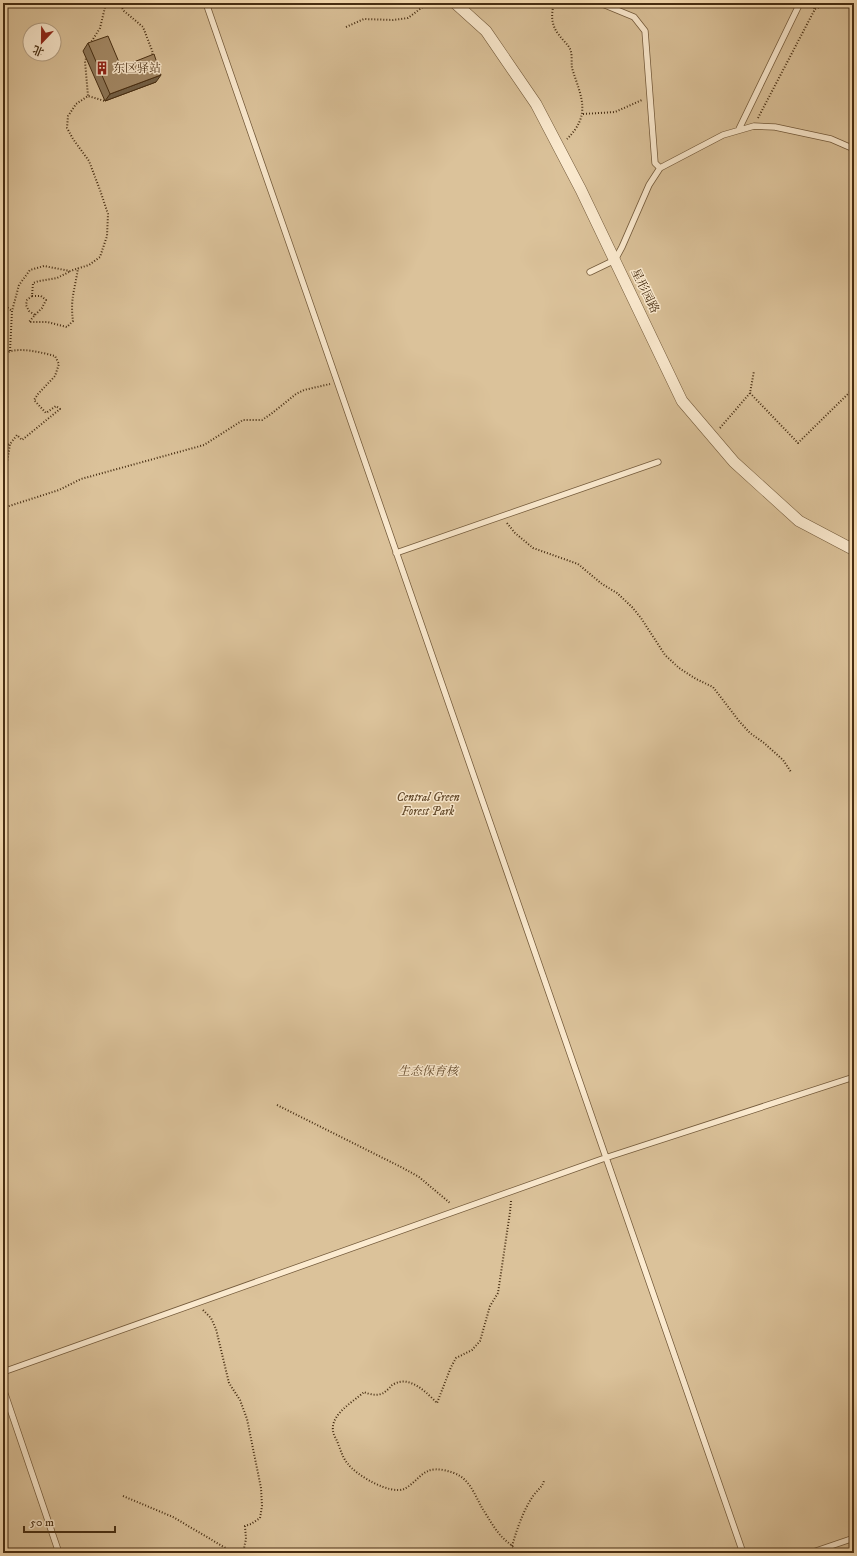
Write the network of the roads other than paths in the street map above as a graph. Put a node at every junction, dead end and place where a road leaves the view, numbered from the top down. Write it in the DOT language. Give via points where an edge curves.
graph roads {
  1 [pos="206,3"];
  2 [pos="455,3"];
  3 [pos="600,3"];
  4 [pos="800,3"];
  5 [pos="739,129"];
  6 [pos="854,149"];
  7 [pos="660,168"];
  8 [pos="615,260"];
  9 [pos="590,272"];
  10 [pos="658,462"];
  11 [pos="854,550"];
  12 [pos="396,553"];
  13 [pos="854,1078"];
  14 [pos="605,1158"];
  15 [pos="3,1372"];
  16 [pos="3,1388"];
  17 [pos="854,1538"];
  18 [pos="59,1553"];
  19 [pos="743,1553"];
  20 [pos="810,1553"];
  1 -- 12 [label="lane"];
  2 -- 8 [label="street, 星形园路" via="486,31 536,104"];
  3 -- 7 [label="lane" via="634,17 645,31 655,163"];
  4 -- 5 [label="lane"];
  5 -- 6 [label="lane" via="775,126 831,139"];
  5 -- 7 [label="lane"];
  7 -- 8 [label="lane" via="649,185"];
  8 -- 9 [label="lane"];
  8 -- 11 [label="street, 星形园路" via="682,401 734,462 799,521"];
  10 -- 12 [label="lane"];
  12 -- 14 [label="lane"];
  13 -- 14 [label="lane"];
  14 -- 15 [label="lane"];
  14 -- 19 [label="lane"];
  16 -- 18 [label="lane"];
  17 -- 20 [label="lane"];
}
